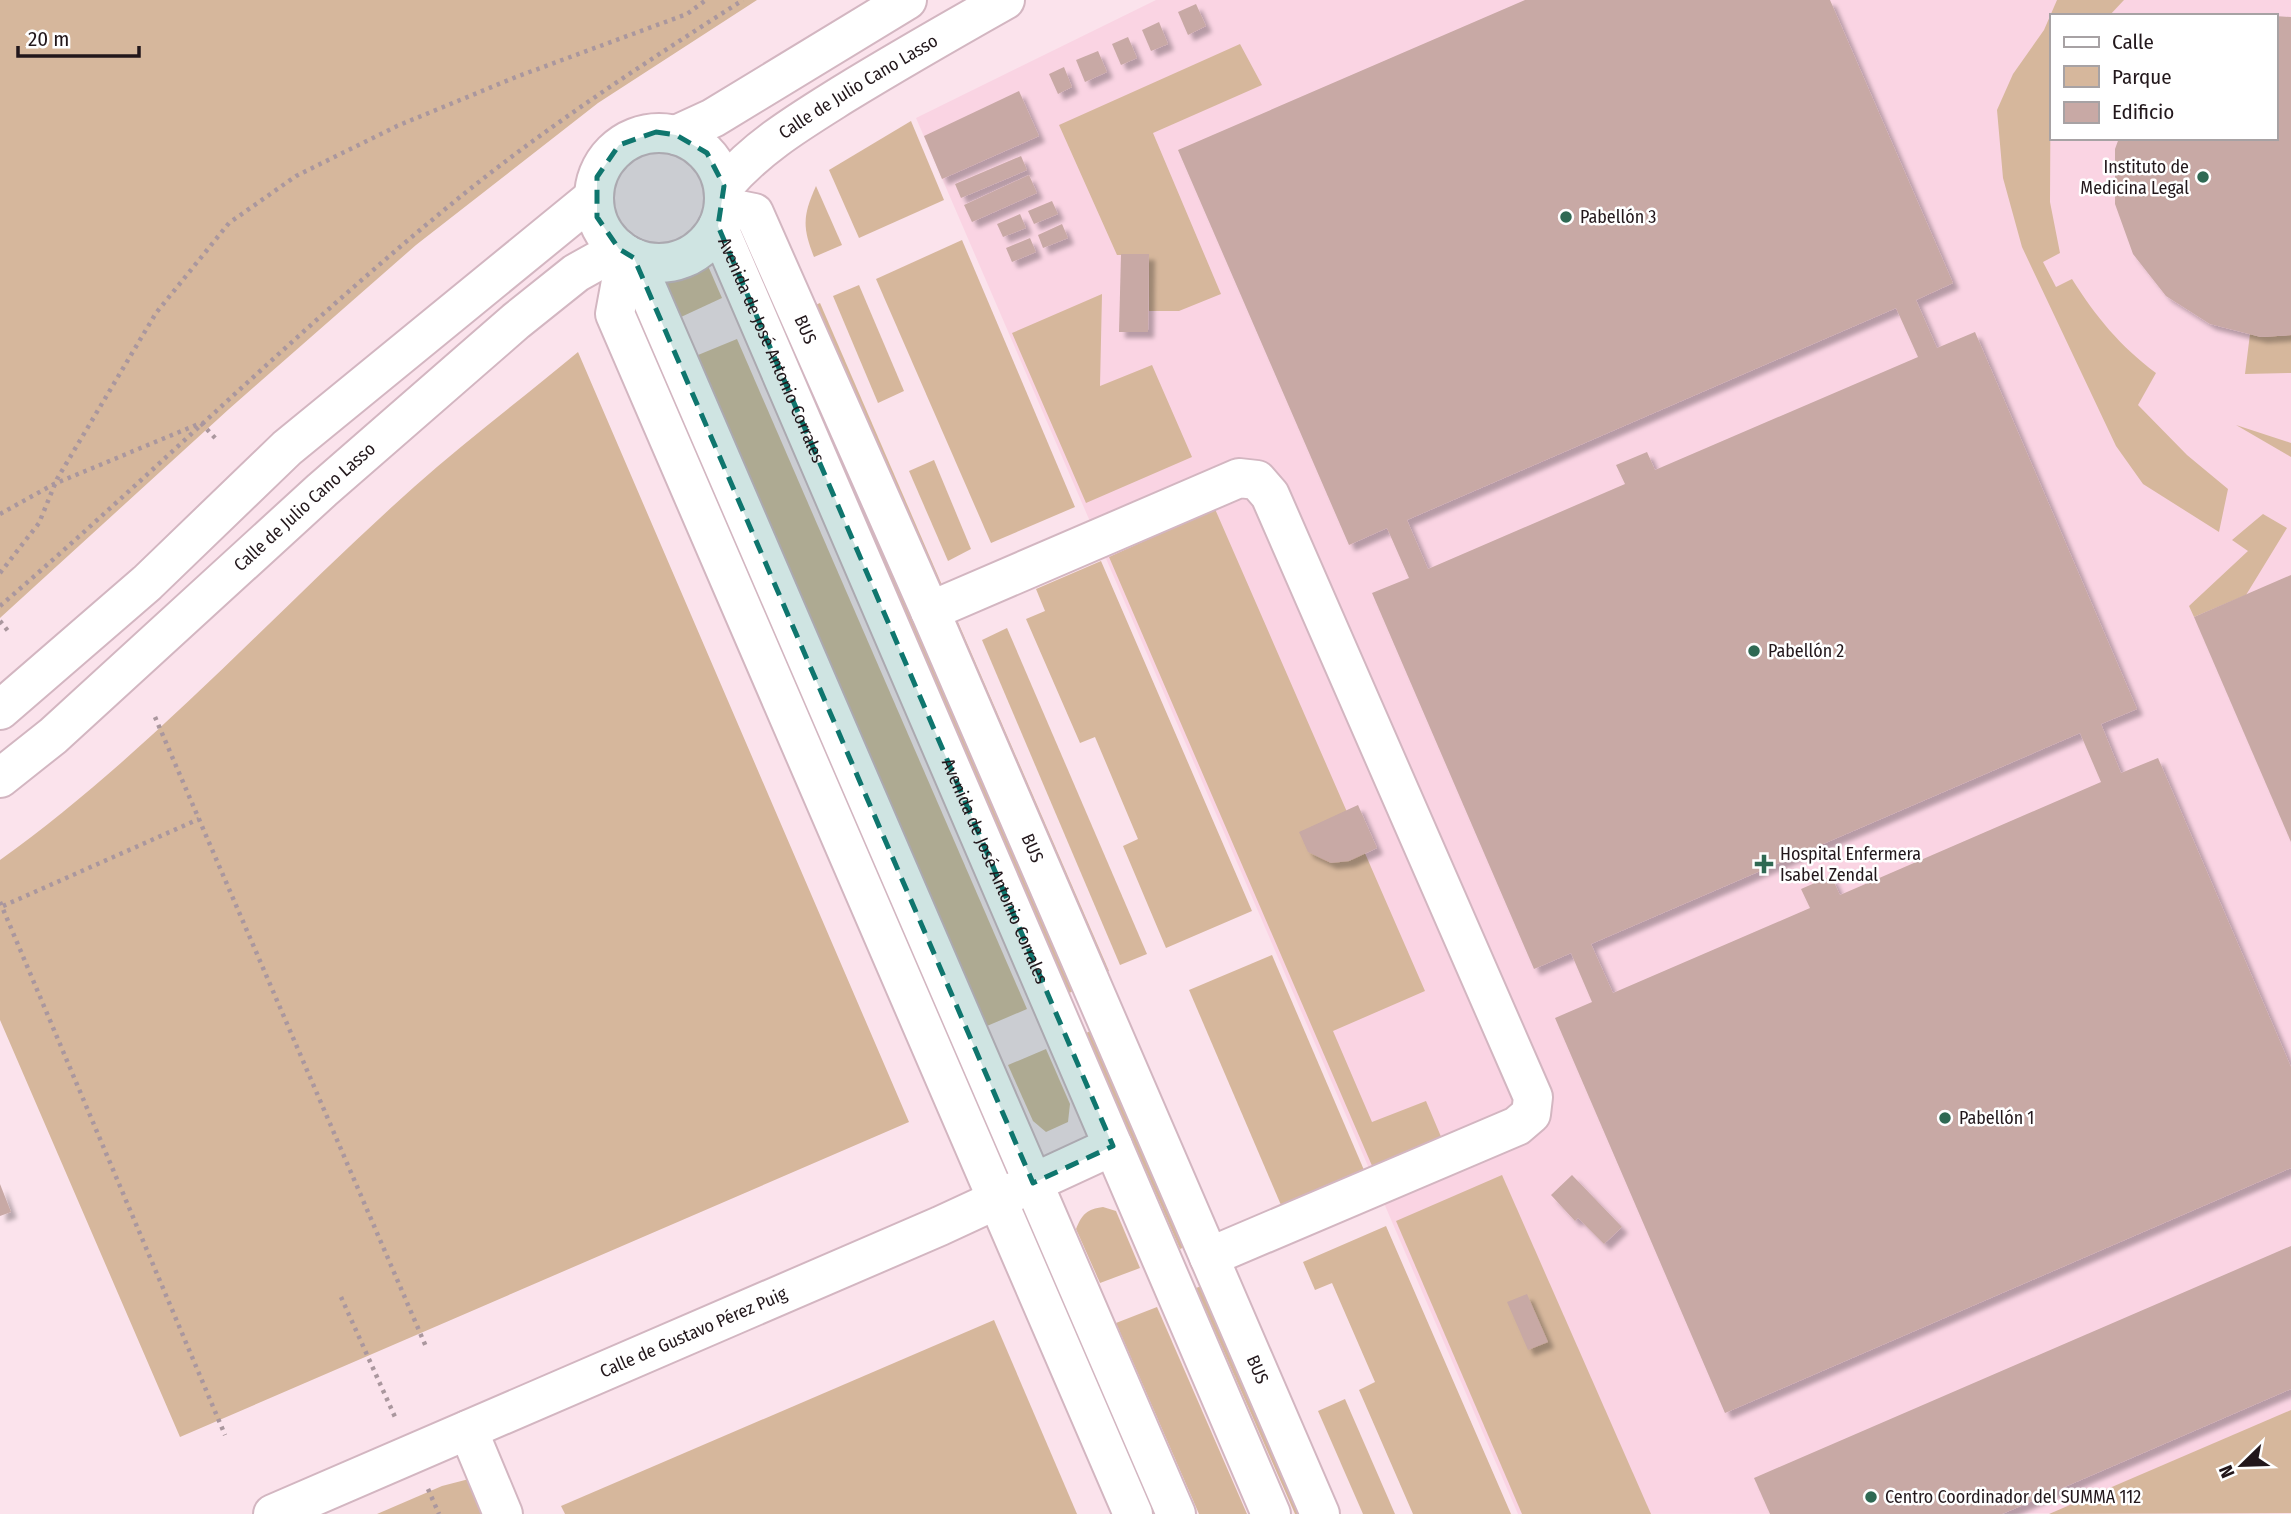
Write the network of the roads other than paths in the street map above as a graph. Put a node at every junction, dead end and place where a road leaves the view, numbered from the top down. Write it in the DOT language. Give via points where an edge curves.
graph roads {
  1 [pos="907,0"];
  2 [pos="1005,0"];
  3 [pos="676,135"];
  4 [pos="594,197"];
  5 [pos="722,206"];
  6 [pos="627,254"];
  7 [pos="930,611"];
  8 [pos="0,710"];
  9 [pos="0,778"];
  10 [pos="1113,1146"];
  11 [pos="1033,1183"];
  12 [pos="996,1200"];
  13 [pos="1209,1258"];
  14 [pos="468,1430"];
  15 [pos="273,1514"];
  16 [pos="503,1514"];
  17 [pos="1133,1514"];
  18 [pos="1175,1514"];
  19 [pos="1270,1514"];
  20 [pos="1320,1514"];
  1 -- 3 [label="street" via="713,118"];
  2 -- 5 [label="street, Calle de Julio Cano Lasso" via="794,124 757,152"];
  3 -- 4 [label="street" via="656,132 619,145 597,177"];
  3 -- 5 [label="street" via="707,153"];
  4 -- 6 [label="street" via="606,235"];
  4 -- 8 [label="street" via="287,448 147,583"];
  5 -- 6 [label="street" via="699,249 673,262 653,263"];
  5 -- 7 [label="street, BUS" via="754,213"];
  5 -- 10 [label="street, Avenida de José Antonio Corrales"];
  6 -- 9 [label="street, Calle de Julio Cano Lasso" via="576,273 516,321 53,736"];
  6 -- 11 [label="street"];
  6 -- 12 [label="street" via="615,314"];
  7 -- 13 [label="street, BUS"];
  7 -- 13 [label="street" via="1239,478 1256,480 1270,495 1533,1097 1531,1114 1517,1126"];
  10 -- 11 [label="street, Calle de Gustavo Pérez Puig"];
  10 -- 19 [label="street, Avenida de José Antonio Corrales"];
  11 -- 12 [label="street, Calle de Gustavo Pérez Puig"];
  11 -- 18 [label="street"];
  12 -- 14 [label="street, Calle de Gustavo Pérez Puig"];
  12 -- 17 [label="street"];
  13 -- 20 [label="street, BUS"];
  14 -- 15 [label="street, Calle de Gustavo Pérez Puig"];
  14 -- 16 [label="street"];
}
